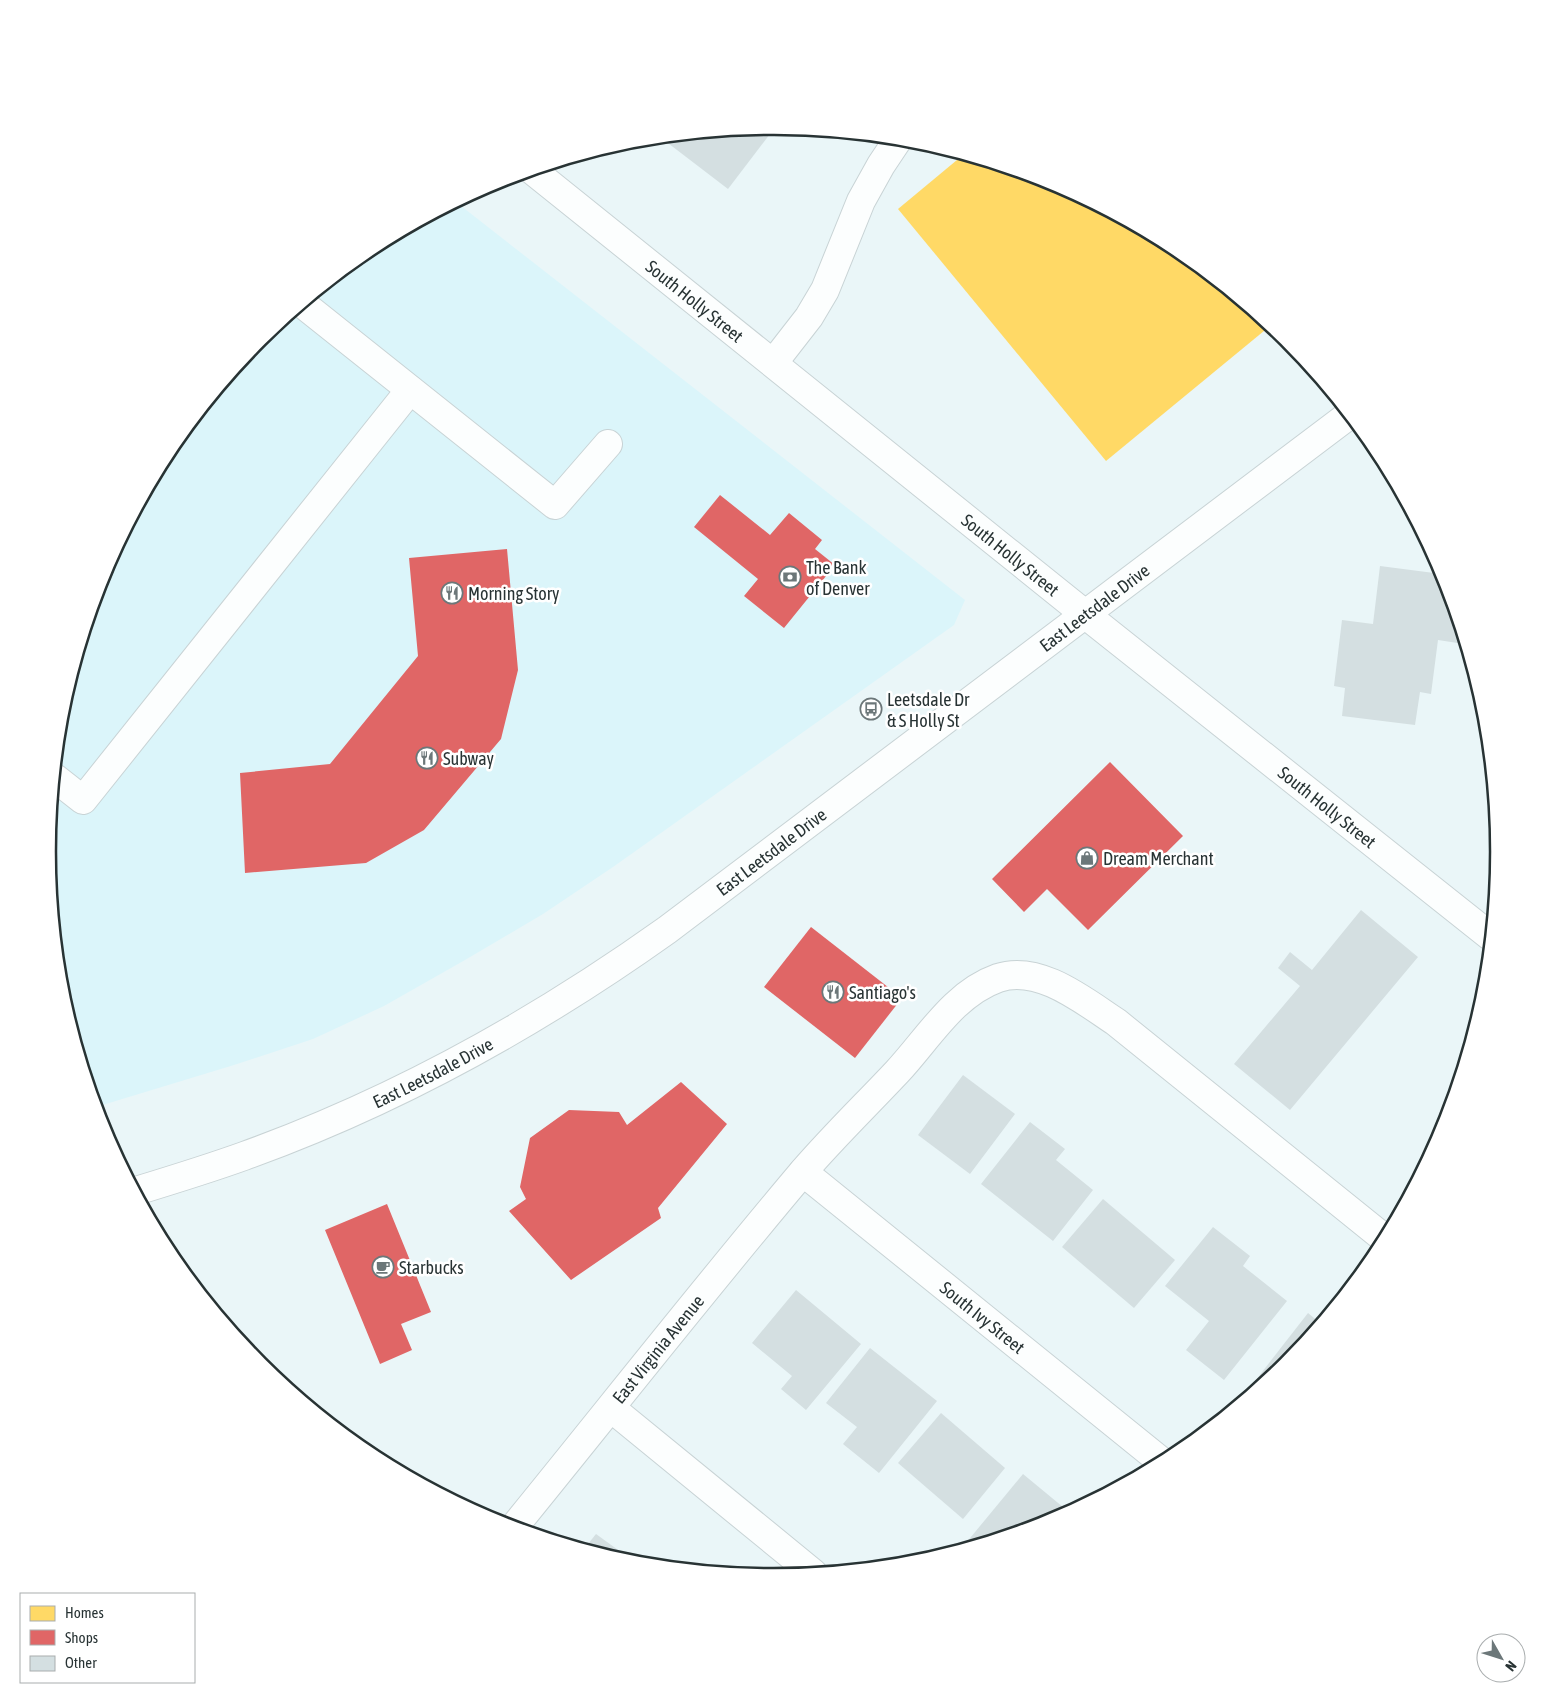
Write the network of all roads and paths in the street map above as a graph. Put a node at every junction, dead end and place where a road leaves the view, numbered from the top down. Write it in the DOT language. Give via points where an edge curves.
graph roads {
  1 [pos="894,146"];
  2 [pos="538,175"];
  3 [pos="307,307"];
  4 [pos="774,362"];
  5 [pos="410,390"];
  6 [pos="1344,418"];
  7 [pos="608,444"];
  8 [pos="1086,615"];
  9 [pos="60,782"];
  10 [pos="1485,932"];
  11 [pos="804,1172"];
  12 [pos="141,1189"];
  13 [pos="1379,1235"];
  14 [pos="611,1408"];
  15 [pos="1155,1457"];
  16 [pos="519,1521"];
  17 [pos="806,1567"];
  1 -- 4 [label="main road" via="861,201 825,290 809,317"];
  2 -- 4 [label="main road, South Holly Street"];
  3 -- 5 [label="main road"];
  4 -- 8 [label="main road, South Holly Street"];
  5 -- 7 [label="main road" via="555,505"];
  5 -- 9 [label="main road" via="83,800"];
  6 -- 8 [label="main road, East Leetsdale Drive"];
  8 -- 10 [label="main road, South Holly Street"];
  8 -- 12 [label="main road, East Leetsdale Drive" via="667,930 576,992 508,1033 331,1120 244,1156"];
  11 -- 13 [label="main road, East Virginia Avenue" via="902,1067 946,1014 975,989 999,977 1024,975 1075,994 1116,1022"];
  11 -- 14 [label="main road, East Virginia Avenue"];
  11 -- 15 [label="main road, South Ivy Street"];
  14 -- 16 [label="main road, East Virginia Avenue"];
  14 -- 17 [label="main road"];
}
